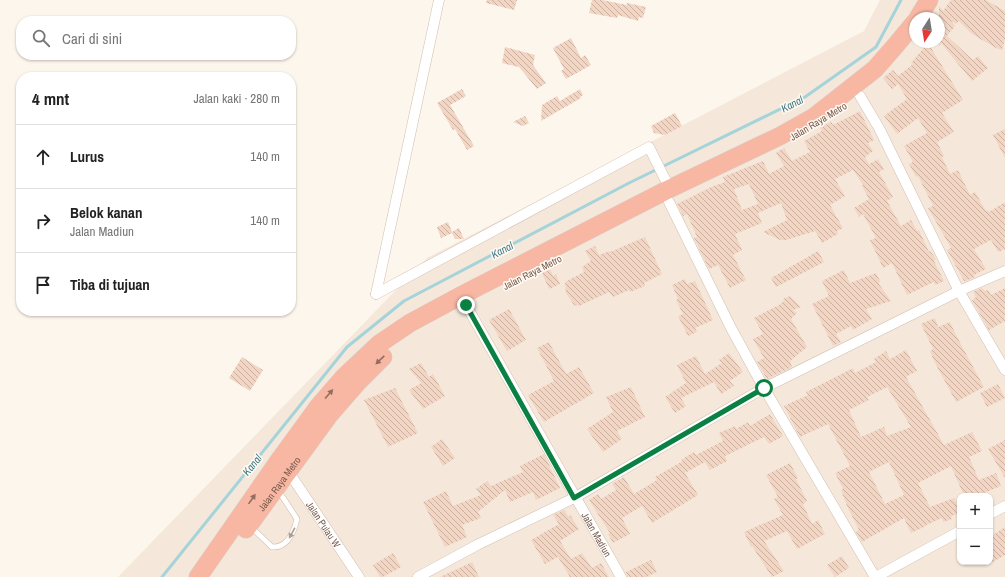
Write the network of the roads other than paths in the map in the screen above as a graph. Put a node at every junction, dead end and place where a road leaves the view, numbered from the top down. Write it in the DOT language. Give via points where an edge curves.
graph roads {
  1 [pos="439,0"];
  2 [pos="929,0"];
  3 [pos="942,0"];
  4 [pos="922,12"];
  5 [pos="935,12"];
  6 [pos="909,29"];
  7 [pos="909,48"];
  8 [pos="860,96"];
  9 [pos="669,196"];
  10 [pos="1005,271"];
  11 [pos="959,291"];
  12 [pos="466,305"];
  13 [pos="1005,370"];
  14 [pos="764,388"];
  15 [pos="283,466"];
  16 [pos="272,483"];
  17 [pos="574,498"];
  18 [pos="1005,506"];
  19 [pos="993,512"];
  20 [pos="244,521"];
  21 [pos="957,533"];
  22 [pos="198,577"];
  23 [pos="211,577"];
  24 [pos="359,577"];
  25 [pos="418,577"];
  26 [pos="620,577"];
  27 [pos="876,577"];
  1 -- 9 [label="street" via="376,294 649,147"];
  2 -- 4 [label="highway"];
  3 -- 5 [label="highway"];
  6 -- 9 [label="highway" via="875,69 814,117"];
  7 -- 8 [label="highway, Jalan Raya Metro"];
  8 -- 9 [label="highway, Jalan Raya Metro" via="812,127"];
  8 -- 11 [label="street" via="879,128"];
  9 -- 12 [label="highway, Jalan Raya Metro"];
  9 -- 14 [label="street" via="731,328"];
  15 -- 9 [label="highway, one-way" via="318,407 344,377 385,340 410,323 462,295"];
  10 -- 11 [label="street"];
  11 -- 13 [label="street"];
  11 -- 14 [label="street"];
  12 -- 15 [label="highway, Jalan Raya Metro, one-way" via="415,333 388,353 357,383"];
  12 -- 17 [label="street, Jalan Madiun"];
  14 -- 17 [label="street"];
  14 -- 27 [label="street"];
  15 -- 16 [label="highway"];
  15 -- 24 [label="street, Jalan Pulau W"];
  16 -- 20 [label="highway"];
  16 -- 20 [label="lane, one-way" via="297,520 292,536 282,546 272,547"];
  17 -- 25 [label="street"];
  17 -- 26 [label="street, Jalan Madiun"];
  18 -- 19 [label="street"];
  20 -- 22 [label="highway"];
  20 -- 23 [label="highway"];
  21 -- 27 [label="street"];
}
